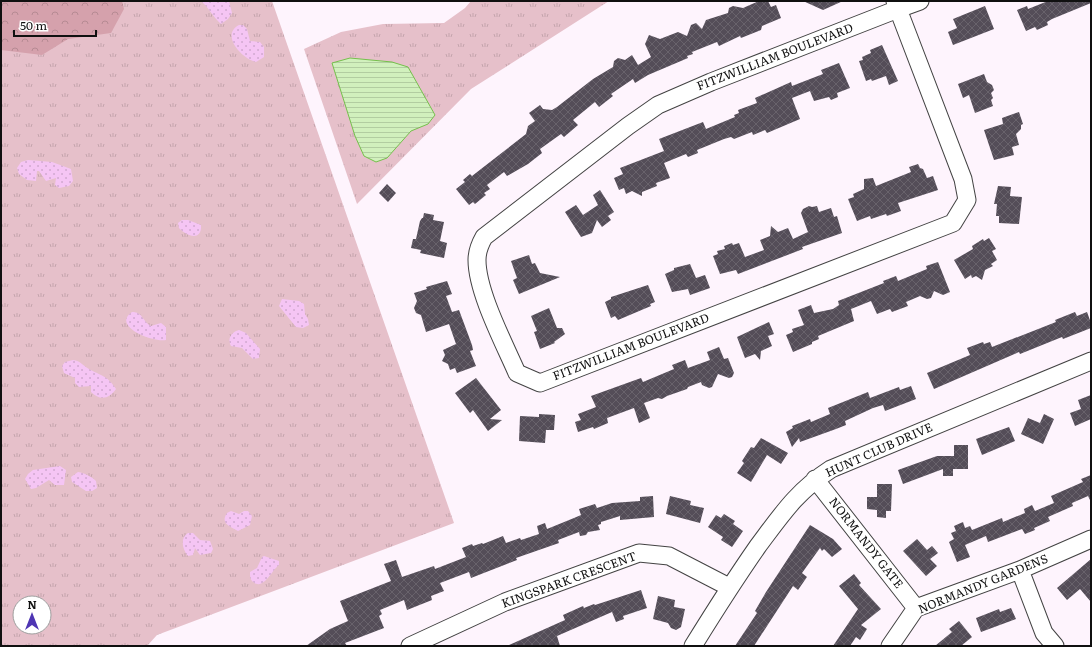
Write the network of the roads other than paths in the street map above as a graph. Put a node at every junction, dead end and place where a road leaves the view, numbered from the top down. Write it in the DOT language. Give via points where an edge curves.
graph roads {
  1 [pos="920,1"];
  2 [pos="896,5"];
  3 [pos="1091,361"];
  4 [pos="816,479"];
  5 [pos="1091,539"];
  6 [pos="1020,570"];
  7 [pos="730,587"];
  8 [pos="916,608"];
  9 [pos="410,646"];
  10 [pos="693,646"];
  11 [pos="890,646"];
  12 [pos="1055,646"];
  1 -- 2 [label="street, FITZWILLIAM BOULEVARD"];
  2 -- 2 [label="street, FITZWILLIAM BOULEVARD" via="658,105 484,237 477,260 480,282 517,373 540,383 953,223 967,200 963,179"];
  3 -- 4 [label="street, HUNT CLUB DRIVE" via="830,469"];
  4 -- 7 [label="street, HUNT CLUB DRIVE" via="790,502"];
  4 -- 8 [label="street, NORMANDY GATE"];
  5 -- 6 [label="street, NORMANDY GARDENS"];
  6 -- 8 [label="street, NORMANDY GARDENS"];
  6 -- 12 [label="street" via="1044,633"];
  7 -- 9 [label="street, KINGSPARK CRESCENT" via="669,556 639,553 505,602"];
  7 -- 10 [label="street, HUNT CLUB DRIVE"];
  8 -- 11 [label="street, NORMANDY GARDENS"];
}
